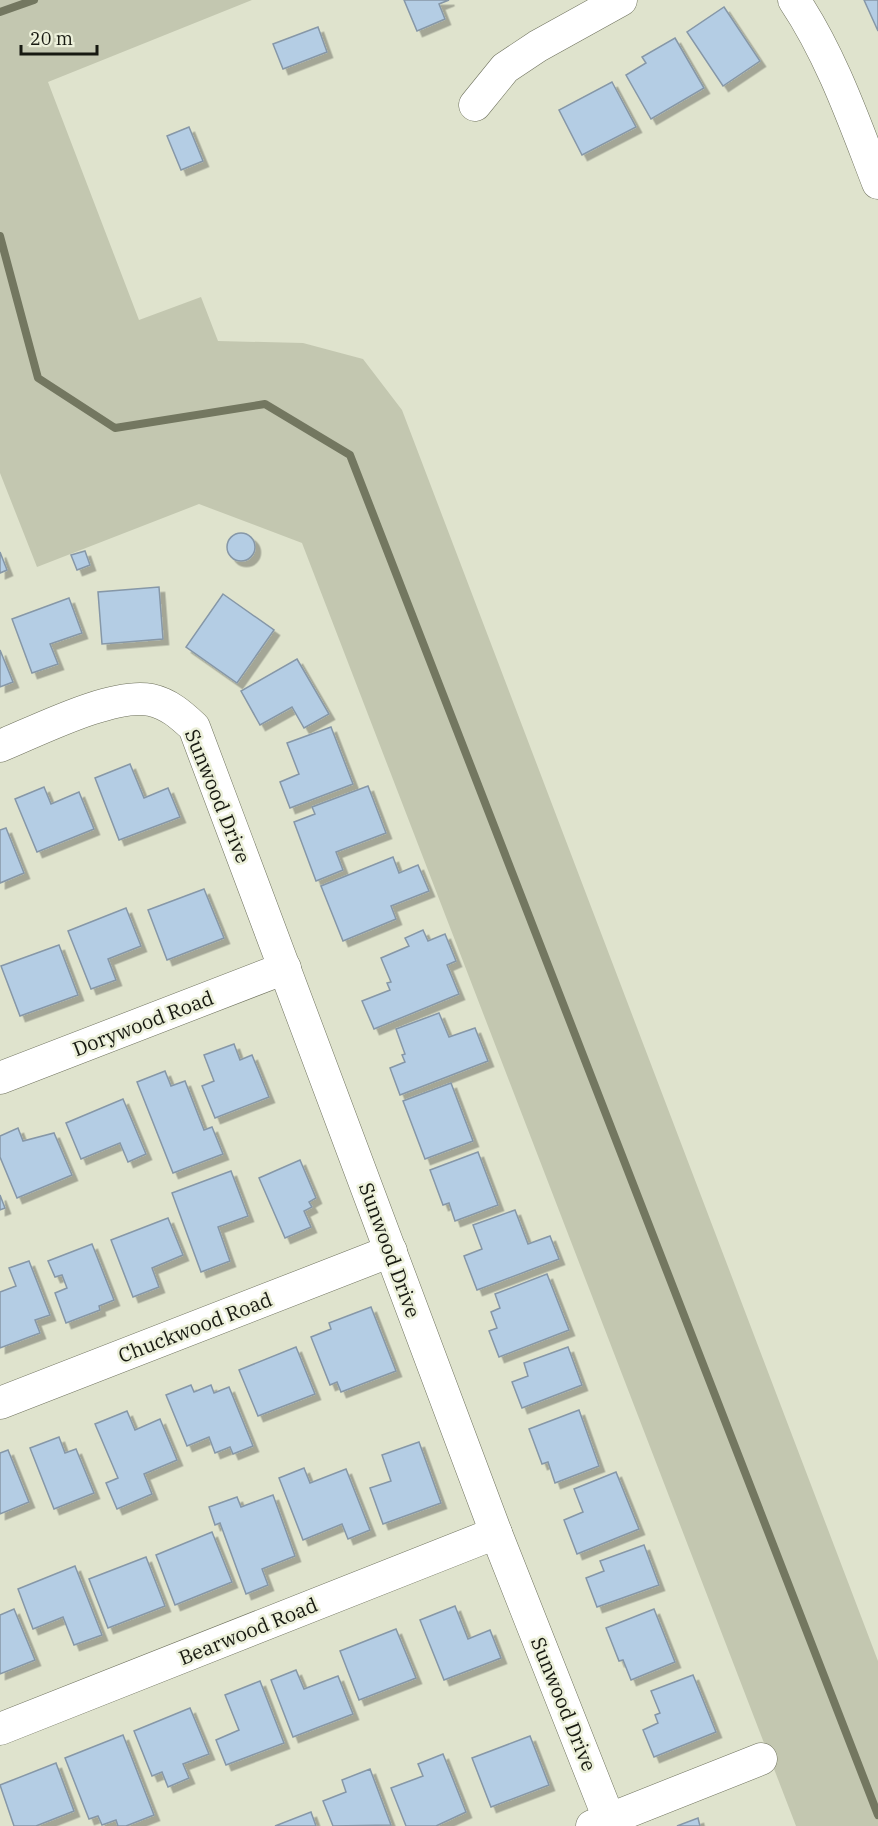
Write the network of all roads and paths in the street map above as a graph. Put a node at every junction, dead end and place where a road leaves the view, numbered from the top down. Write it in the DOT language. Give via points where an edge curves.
graph roads {
  1 [pos="621,0"];
  2 [pos="795,0"];
  3 [pos="475,105"];
  4 [pos="878,183"];
  5 [pos="0,746"];
  6 [pos="285,968"];
  7 [pos="0,1078"];
  8 [pos="391,1251"];
  9 [pos="0,1403"];
  10 [pos="496,1533"];
  11 [pos="0,1729"];
  12 [pos="761,1759"];
  13 [pos="601,1823"];
  1 -- 3 [label="street" via="505,68"];
  2 -- 4 [label="street" via="850,110"];
  5 -- 6 [label="street, Sunwood Drive" via="105,704 151,700 172,708 194,727"];
  6 -- 7 [label="street, Dorywood Road"];
  6 -- 8 [label="street, Sunwood Drive"];
  8 -- 9 [label="street, Chuckwood Road"];
  8 -- 10 [label="street, Sunwood Drive"];
  10 -- 11 [label="street, Bearwood Road"];
  10 -- 13 [label="street, Sunwood Drive"];
  12 -- 13 [label="street"];
}
